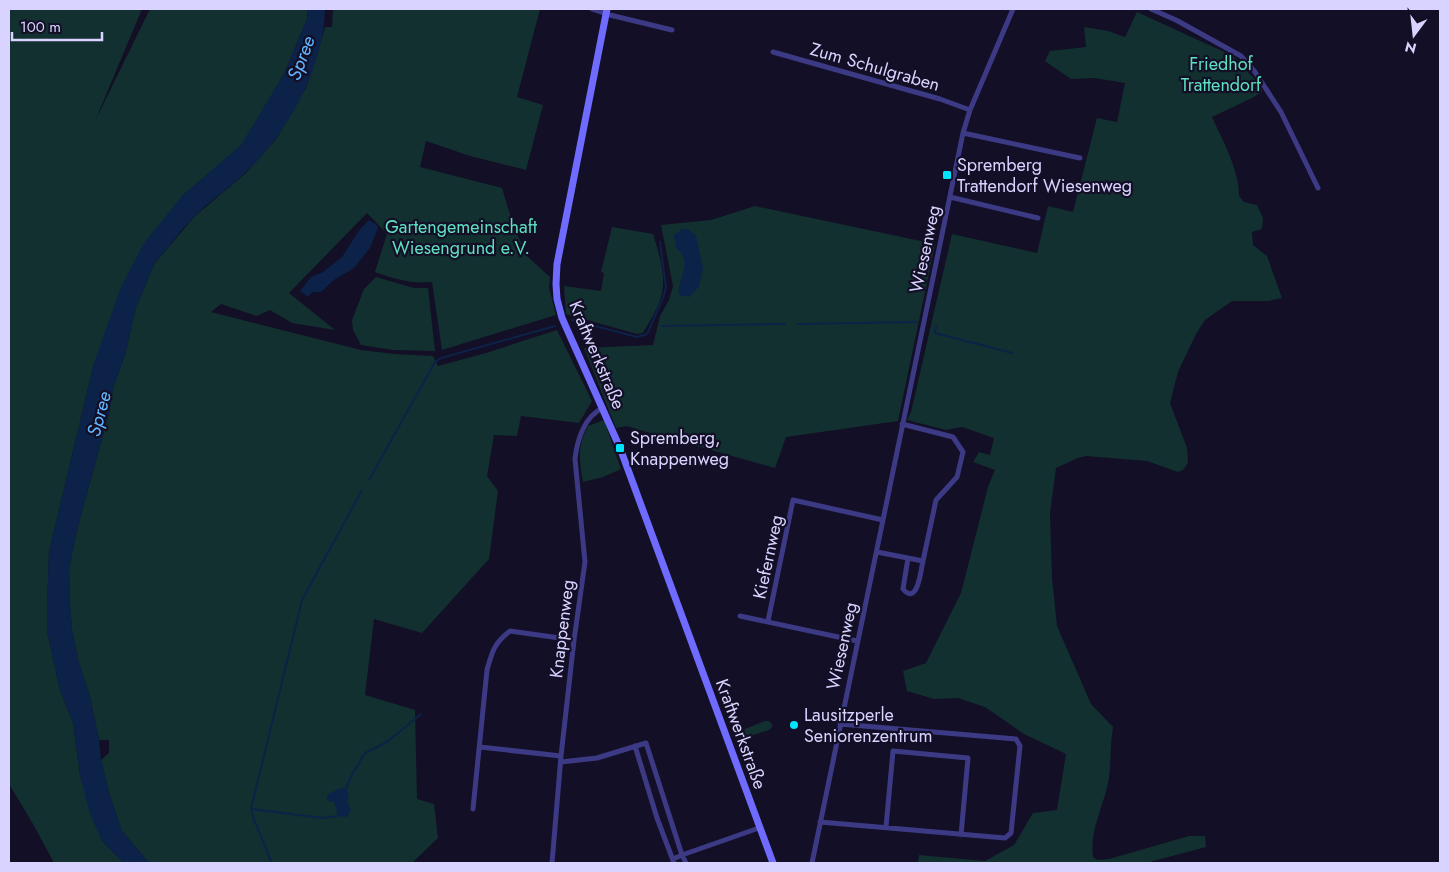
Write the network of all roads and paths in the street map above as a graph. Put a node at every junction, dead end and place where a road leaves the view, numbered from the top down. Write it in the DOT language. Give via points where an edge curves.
graph roads {
  1 [pos="592,9"];
  2 [pos="1013,9"];
  3 [pos="1151,9"];
  4 [pos="607,11"];
  5 [pos="672,30"];
  6 [pos="773,52"];
  7 [pos="970,110"];
  8 [pos="963,132"];
  9 [pos="1080,158"];
  10 [pos="1318,188"];
  11 [pos="950,197"];
  12 [pos="1038,218"];
  13 [pos="603,408"];
  14 [pos="902,424"];
  15 [pos="884,520"];
  16 [pos="876,552"];
  17 [pos="908,558"];
  18 [pos="923,561"];
  19 [pos="740,616"];
  20 [pos="768,622"];
  21 [pos="574,640"];
  22 [pos="857,641"];
  23 [pos="840,724"];
  24 [pos="635,746"];
  25 [pos="480,747"];
  26 [pos="561,759"];
  27 [pos="651,762"];
  28 [pos="640,766"];
  29 [pos="473,809"];
  30 [pos="668,814"];
  31 [pos="657,818"];
  32 [pos="820,822"];
  33 [pos="886,827"];
  34 [pos="759,828"];
  35 [pos="961,835"];
  36 [pos="682,856"];
  37 [pos="673,861"];
  38 [pos="552,863"];
  39 [pos="686,863"];
  40 [pos="773,863"];
  41 [pos="812,863"];
  1 -- 4 [label="street"];
  2 -- 7 [label="street, Wiesenweg"];
  3 -- 10 [label="street" via="1241,56 1281,112"];
  4 -- 5 [label="street"];
  4 -- 13 [label="main road, Kraftwerkstraße" via="557,264 556,284 562,318"];
  6 -- 7 [label="street, Zum Schulgraben"];
  7 -- 8 [label="street, Wiesenweg"];
  8 -- 9 [label="street"];
  8 -- 11 [label="street, Wiesenweg"];
  11 -- 12 [label="street, Wiesenweg"];
  11 -- 14 [label="street, Wiesenweg"];
  13 -- 21 [label="street, Knappenweg" via="589,420 580,436 575,460 585,562"];
  13 -- 34 [label="main road, Kraftwerkstraße"];
  14 -- 15 [label="street, Wiesenweg"];
  14 -- 18 [label="street" via="953,437 963,452 957,477 936,500"];
  15 -- 16 [label="street, Wiesenweg"];
  15 -- 20 [label="street, Kiefernweg" via="794,500"];
  16 -- 17 [label="street"];
  16 -- 22 [label="street, Wiesenweg"];
  17 -- 18 [label="street"];
  17 -- 18 [label="street" via="903,589 910,593 918,588"];
  19 -- 20 [label="street, Kiefernweg"];
  20 -- 22 [label="street, Kiefernweg"];
  21 -- 25 [label="street" via="510,631 500,639 487,670"];
  21 -- 26 [label="street, Knappenweg"];
  22 -- 23 [label="street, Wiesenweg"];
  23 -- 32 [label="street, Wiesenweg"];
  23 -- 35 [label="street" via="1016,739 1020,746 1011,833 1004,838"];
  24 -- 26 [label="street" via="597,758"];
  24 -- 27 [label="street" via="646,743"];
  24 -- 28 [label="street"];
  25 -- 26 [label="street"];
  25 -- 29 [label="street"];
  26 -- 38 [label="street, Knappenweg"];
  27 -- 28 [label="street"];
  27 -- 30 [label="street"];
  28 -- 31 [label="street"];
  30 -- 31 [label="street"];
  30 -- 36 [label="street"];
  31 -- 37 [label="street"];
  32 -- 33 [label="street"];
  32 -- 41 [label="street, Wiesenweg"];
  33 -- 35 [label="street"];
  33 -- 35 [label="street" via="893,751 968,758"];
  34 -- 36 [label="street"];
  34 -- 40 [label="main road, Kraftwerkstraße"];
  36 -- 37 [label="street"];
  36 -- 39 [label="street"];
}
